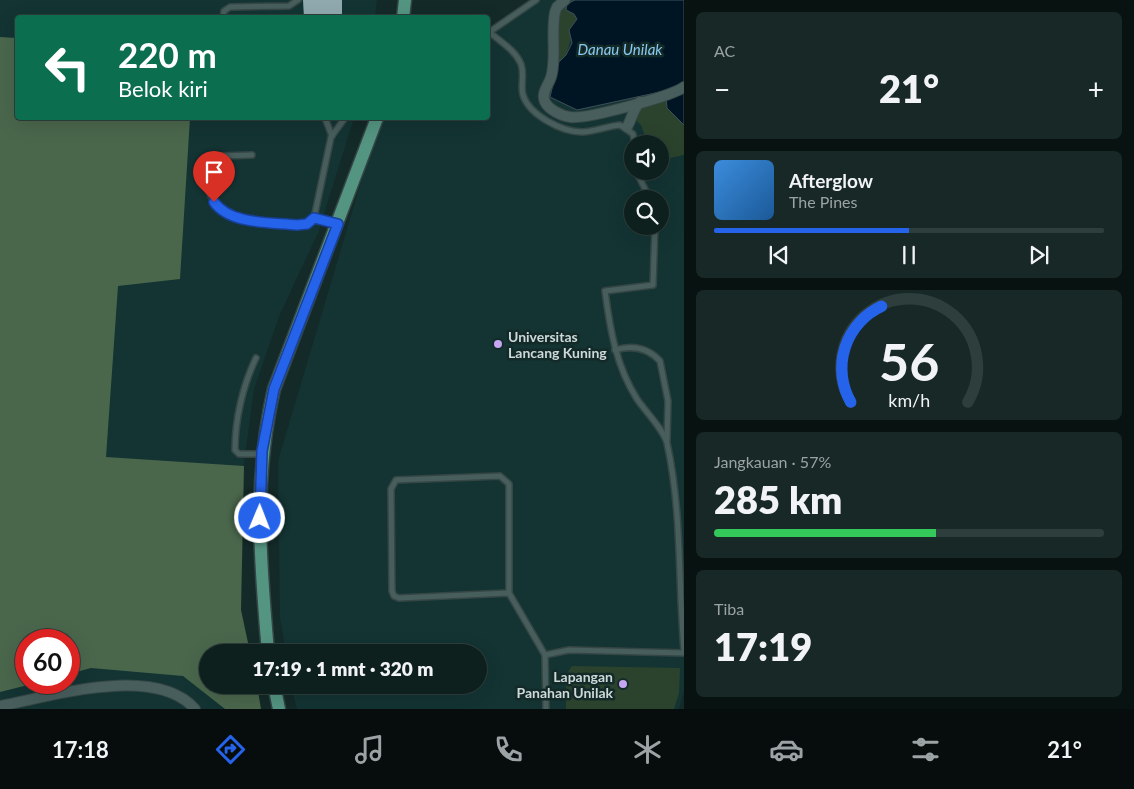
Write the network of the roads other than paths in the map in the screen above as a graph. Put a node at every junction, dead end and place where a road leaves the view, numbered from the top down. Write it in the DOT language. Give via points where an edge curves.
graph roads {
  1 [pos="298,0"];
  2 [pos="405,0"];
  3 [pos="536,0"];
  4 [pos="565,0"];
  5 [pos="223,15"];
  6 [pos="403,15"];
  7 [pos="490,31"];
  8 [pos="490,34"];
  9 [pos="684,87"];
  10 [pos="640,102"];
  11 [pos="326,120"];
  12 [pos="344,120"];
  13 [pos="376,120"];
  14 [pos="627,128"];
  15 [pos="633,135"];
  16 [pos="332,136"];
  17 [pos="252,155"];
  18 [pos="314,218"];
  19 [pos="338,224"];
  20 [pos="655,235"];
  21 [pos="616,350"];
  22 [pos="256,358"];
  23 [pos="667,440"];
  24 [pos="262,454"];
  25 [pos="509,593"];
  26 [pos="267,644"];
  27 [pos="684,652"];
  28 [pos="545,655"];
  29 [pos="276,694"];
  30 [pos="0,706"];
  31 [pos="195,709"];
  32 [pos="279,709"];
  33 [pos="546,709"];
  1 -- 5 [label="lane" via="289,6 230,7"];
  2 -- 6 [label="main road"];
  3 -- 7 [label="lane"];
  4 -- 10 [label="street" via="557,7 554,18 552,73 544,94 546,104 572,118"];
  8 -- 14 [label="lane" via="514,53 521,64 524,76 522,93 536,112 575,131 620,125"];
  9 -- 10 [label="street" via="663,97"];
  10 -- 14 [label="street" via="632,111"];
  11 -- 16 [label="lane"];
  12 -- 16 [label="lane"];
  13 -- 19 [label="main road"];
  14 -- 15 [label="lane"];
  16 -- 18 [label="lane"];
  17 -- 18 [label="lane" via="220,156 213,160 210,188 219,209 241,218 297,225 307,224"];
  18 -- 19 [label="lane"];
  19 -- 24 [label="main road" via="274,389"];
  20 -- 21 [label="lane" via="653,285 604,291"];
  21 -- 23 [label="lane" via="636,398"];
  21 -- 23 [label="lane" via="629,346 644,350 660,361 668,401"];
  22 -- 24 [label="lane" via="246,383 235,450 239,454"];
  23 -- 27 [label="lane" via="679,522"];
  24 -- 26 [label="main road" via="260,550"];
  25 -- 25 [label="lane" via="509,484 506,480 500,476 396,480 391,489 394,596"];
  25 -- 28 [label="lane"];
  27 -- 28 [label="lane" via="569,650"];
  28 -- 33 [label="lane"];
  29 -- 32 [label="main road"];
  30 -- 31 [label="street" via="132,684 173,693 187,700"];
}
